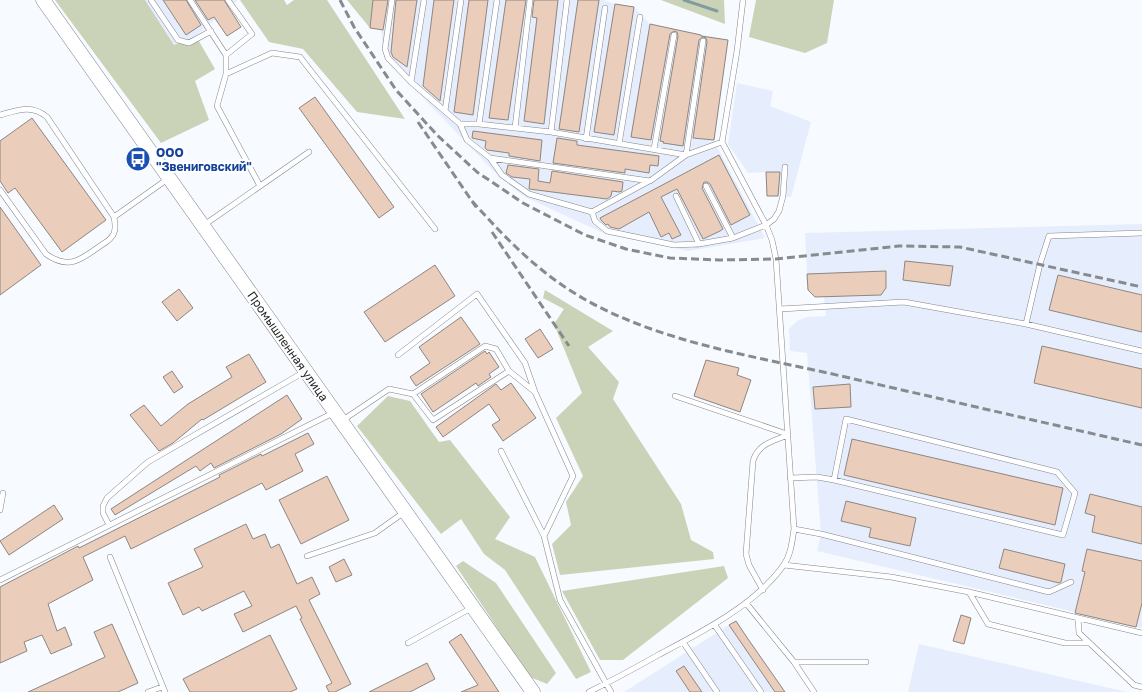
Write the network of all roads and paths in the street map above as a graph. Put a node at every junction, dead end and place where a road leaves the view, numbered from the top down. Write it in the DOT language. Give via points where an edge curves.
graph roads {
  1 [pos="43,0"];
  2 [pos="151,0"];
  3 [pos="190,0"];
  4 [pos="228,0"];
  5 [pos="392,0"];
  6 [pos="424,0"];
  7 [pos="461,0"];
  8 [pos="497,0"];
  9 [pos="530,0"];
  10 [pos="567,0"];
  11 [pos="743,0"];
  12 [pos="605,8"];
  13 [pos="640,18"];
  14 [pos="211,31"];
  15 [pos="674,35"];
  16 [pos="703,41"];
  17 [pos="226,55"];
  18 [pos="226,74"];
  19 [pos="411,82"];
  20 [pos="445,111"];
  21 [pos="0,115"];
  22 [pos="460,124"];
  23 [pos="479,124"];
  24 [pos="515,128"];
  25 [pos="551,132"];
  26 [pos="586,139"];
  27 [pos="722,142"];
  28 [pos="619,144"];
  29 [pos="654,148"];
  30 [pos="309,152"];
  31 [pos="686,155"];
  32 [pos="490,158"];
  33 [pos="786,167"];
  34 [pos="169,178"];
  35 [pos="650,180"];
  36 [pos="260,186"];
  37 [pos="706,186"];
  38 [pos="0,190"];
  39 [pos="676,196"];
  40 [pos="592,212"];
  41 [pos="114,216"];
  42 [pos="766,225"];
  43 [pos="203,226"];
  44 [pos="435,229"];
  45 [pos="1142,233"];
  46 [pos="733,238"];
  47 [pos="699,244"];
  48 [pos="780,310"];
  49 [pos="1026,324"];
  50 [pos="1142,351"];
  51 [pos="398,354"];
  52 [pos="306,371"];
  53 [pos="509,371"];
  54 [pos="535,392"];
  55 [pos="413,394"];
  56 [pos="675,396"];
  57 [pos="339,416"];
  58 [pos="788,435"];
  59 [pos="501,451"];
  60 [pos="790,478"];
  61 [pos="834,480"];
  62 [pos="3,493"];
  63 [pos="0,510"];
  64 [pos="406,511"];
  65 [pos="109,525"];
  66 [pos="794,529"];
  67 [pos="544,536"];
  68 [pos="110,556"];
  69 [pos="307,556"];
  70 [pos="784,565"];
  71 [pos="0,580"];
  72 [pos="1071,582"];
  73 [pos="763,590"];
  74 [pos="969,592"];
  75 [pos="746,603"];
  76 [pos="474,607"];
  77 [pos="1078,618"];
  78 [pos="714,624"];
  79 [pos="1142,633"];
  80 [pos="683,642"];
  81 [pos="408,643"];
  82 [pos="1089,643"];
  83 [pos="794,662"];
  84 [pos="866,662"];
  85 [pos="605,684"];
  86 [pos="1142,687"];
  87 [pos="163,689"];
  88 [pos="148,692"];
  89 [pos="533,692"];
  90 [pos="589,692"];
  91 [pos="611,692"];
  92 [pos="717,692"];
  93 [pos="761,692"];
  94 [pos="814,692"];
  1 -- 34 [label="street, Промышленная улица"];
  2 -- 14 [label="lane" via="178,40 189,43"];
  3 -- 14 [label="lane"];
  4 -- 17 [label="lane" via="252,34"];
  5 -- 19 [label="lane" via="385,49 388,58"];
  6 -- 19 [label="lane"];
  7 -- 20 [label="lane"];
  8 -- 23 [label="lane"];
  9 -- 24 [label="lane"];
  10 -- 25 [label="lane"];
  11 -- 27 [label="lane"];
  12 -- 26 [label="lane"];
  13 -- 28 [label="lane"];
  14 -- 17 [label="lane"];
  15 -- 29 [label="lane"];
  16 -- 31 [label="lane"];
  17 -- 18 [label="lane"];
  18 -- 36 [label="lane" via="217,106"];
  18 -- 44 [label="lane" via="272,53 300,57"];
  19 -- 20 [label="lane"];
  20 -- 22 [label="lane"];
  21 -- 41 [label="lane" via="27,108 40,111"];
  22 -- 23 [label="lane"];
  22 -- 32 [label="lane" via="467,140"];
  23 -- 24 [label="lane"];
  24 -- 25 [label="lane"];
  25 -- 26 [label="lane"];
  26 -- 28 [label="lane"];
  27 -- 31 [label="lane"];
  27 -- 42 [label="lane"];
  28 -- 29 [label="lane"];
  29 -- 31 [label="lane"];
  30 -- 36 [label="lane"];
  31 -- 35 [label="lane"];
  32 -- 35 [label="lane"];
  32 -- 40 [label="lane" via="502,175 529,194"];
  33 -- 42 [label="lane" via="779,211"];
  34 -- 41 [label="lane"];
  34 -- 43 [label="street, Промышленная улица"];
  35 -- 40 [label="lane"];
  36 -- 43 [label="lane"];
  37 -- 46 [label="lane"];
  38 -- 41 [label="lane" via="46,254 63,263 84,258 110,239 114,233"];
  39 -- 47 [label="lane"];
  40 -- 47 [label="lane" via="595,221 607,231 674,245"];
  42 -- 46 [label="lane"];
  42 -- 48 [label="lane" via="776,259"];
  43 -- 52 [label="street, Промышленная улица"];
  45 -- 49 [label="lane" via="1049,236"];
  46 -- 47 [label="lane"];
  48 -- 49 [label="lane" via="904,302"];
  48 -- 58 [label="lane"];
  49 -- 50 [label="lane"];
  51 -- 54 [label="lane" via="478,294 526,362"];
  52 -- 57 [label="street, Промышленная улица"];
  52 -- 65 [label="lane" via="148,462 107,498 103,513"];
  53 -- 54 [label="lane"];
  53 -- 55 [label="lane" via="433,420"];
  53 -- 55 [label="lane" via="496,349 485,346"];
  54 -- 67 [label="lane" via="573,476"];
  55 -- 57 [label="lane" via="389,389"];
  56 -- 58 [label="lane"];
  57 -- 64 [label="street, Промышленная улица"];
  57 -- 65 [label="lane"];
  58 -- 60 [label="lane"];
  58 -- 73 [label="lane" via="762,446 753,461 746,554"];
  59 -- 67 [label="lane"];
  60 -- 61 [label="lane"];
  60 -- 66 [label="lane"];
  61 -- 61 [label="lane" via="1063,535 1075,493 1057,472 846,419"];
  62 -- 63 [label="lane"];
  64 -- 69 [label="lane" via="375,534"];
  64 -- 76 [label="street, Промышленная улица"];
  65 -- 71 [label="lane"];
  66 -- 70 [label="lane" via="790,553"];
  66 -- 72 [label="lane" via="1049,592"];
  67 -- 85 [label="lane" via="560,600"];
  68 -- 87 [label="lane"];
  70 -- 73 [label="lane"];
  70 -- 74 [label="lane" via="891,577"];
  73 -- 75 [label="lane"];
  74 -- 77 [label="lane"];
  74 -- 82 [label="lane" via="988,624 1064,643"];
  75 -- 78 [label="lane"];
  75 -- 83 [label="lane"];
  76 -- 81 [label="lane"];
  76 -- 89 [label="street, Промышленная улица"];
  77 -- 79 [label="lane"];
  77 -- 82 [label="lane" via="1079,633"];
  78 -- 80 [label="lane"];
  78 -- 93 [label="lane"];
  80 -- 85 [label="lane"];
  80 -- 92 [label="lane"];
  82 -- 86 [label="lane" via="1134,685"];
  83 -- 84 [label="lane"];
  83 -- 94 [label="lane"];
  85 -- 90 [label="lane"];
  85 -- 91 [label="lane"];
  87 -- 88 [label="lane"];
}
